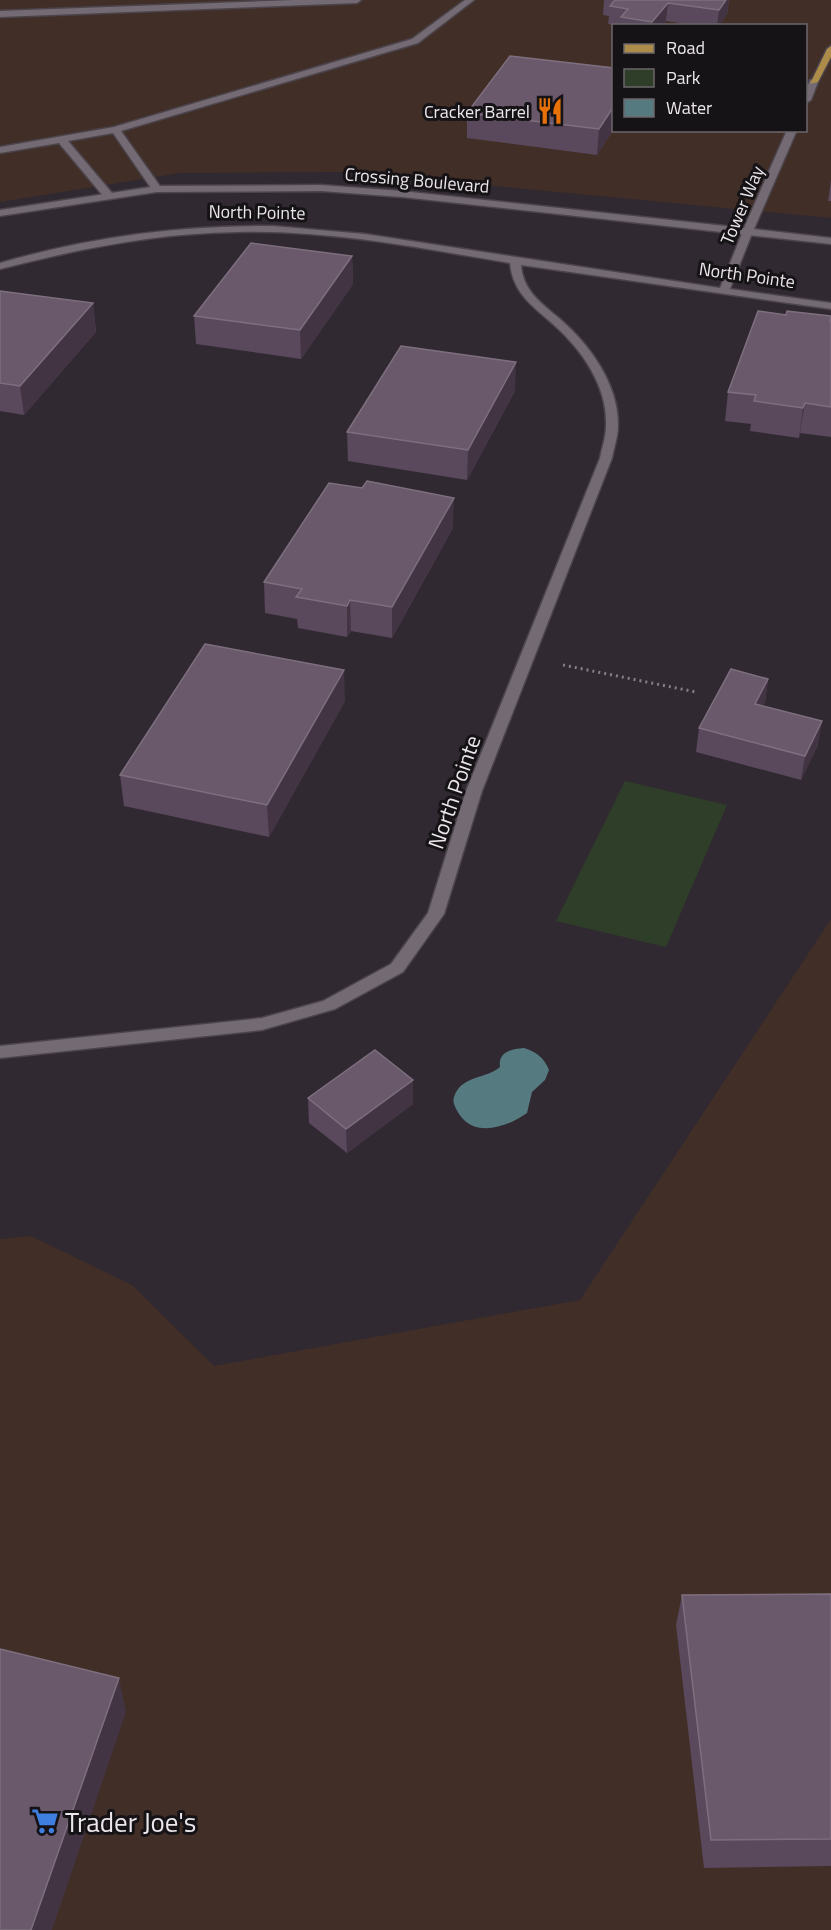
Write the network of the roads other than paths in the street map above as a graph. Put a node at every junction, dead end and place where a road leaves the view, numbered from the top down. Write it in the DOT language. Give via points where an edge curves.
graph roads {
  1 [pos="357,0"];
  2 [pos="470,0"];
  3 [pos="334,1"];
  4 [pos="0,14"];
  5 [pos="831,50"];
  6 [pos="809,82"];
  7 [pos="115,130"];
  8 [pos="791,132"];
  9 [pos="63,141"];
  10 [pos="0,150"];
  11 [pos="157,189"];
  12 [pos="108,195"];
  13 [pos="0,213"];
  14 [pos="748,231"];
  15 [pos="831,241"];
  16 [pos="515,261"];
  17 [pos="0,266"];
  18 [pos="724,292"];
  19 [pos="831,306"];
  20 [pos="0,1052"];
  1 -- 3 [label="street"];
  2 -- 7 [label="street" via="415,41"];
  3 -- 4 [label="street"];
  5 -- 6 [label="main road"];
  7 -- 9 [label="street"];
  7 -- 11 [label="street"];
  8 -- 14 [label="street, Tower Way"];
  9 -- 10 [label="street"];
  9 -- 12 [label="street"];
  11 -- 12 [label="street, Crossing Boulevard"];
  11 -- 14 [label="street, Crossing Boulevard" via="321,188"];
  12 -- 13 [label="street, Crossing Boulevard"];
  14 -- 15 [label="street, Crossing Boulevard"];
  14 -- 18 [label="street, Tower Way"];
  16 -- 17 [label="street, North Pointe" via="428,246 273,229 142,236"];
  16 -- 18 [label="street, North Pointe"];
  16 -- 20 [label="street, North Pointe" via="515,276 522,292 567,332 591,363 608,394 613,423 606,458 474,791 436,914 398,968 329,1005 262,1024"];
  18 -- 19 [label="street, North Pointe"];
}
